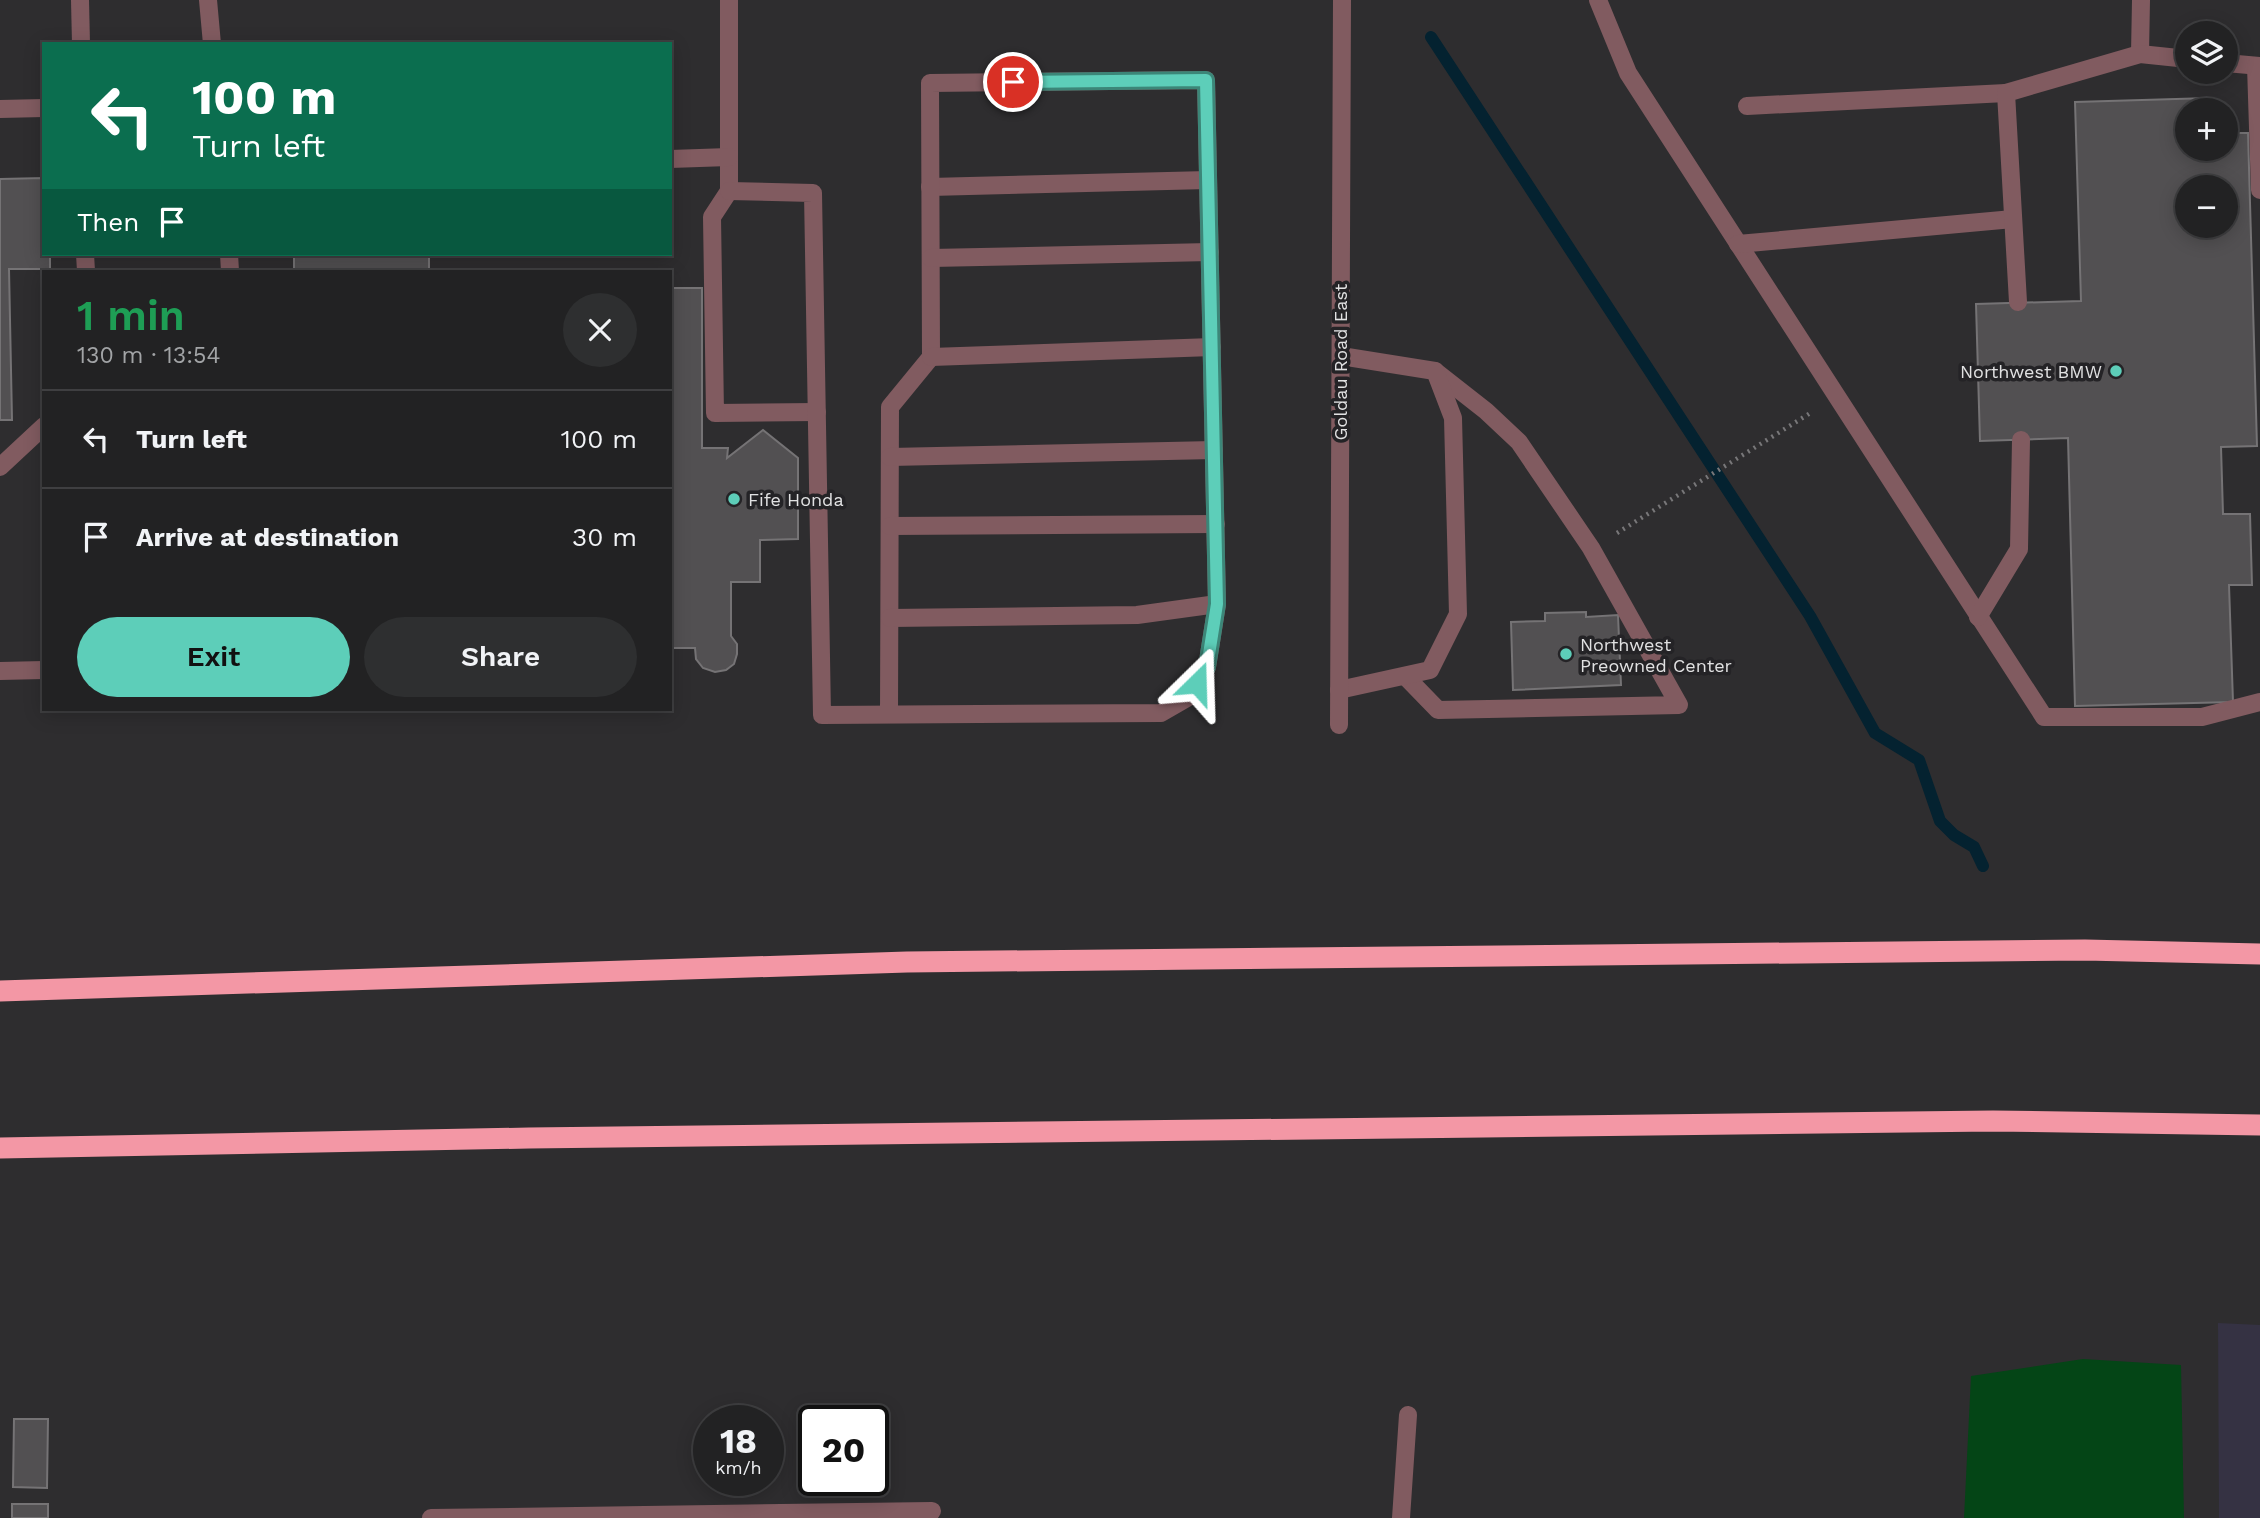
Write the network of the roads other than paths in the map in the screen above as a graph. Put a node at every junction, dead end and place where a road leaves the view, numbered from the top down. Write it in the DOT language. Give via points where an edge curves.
graph roads {
  1 [pos="80,0"];
  2 [pos="208,0"];
  3 [pos="729,0"];
  4 [pos="1342,0"];
  5 [pos="1598,0"];
  6 [pos="2141,0"];
  7 [pos="81,42"];
  8 [pos="212,42"];
  9 [pos="2140,54"];
  10 [pos="2175,58"];
  11 [pos="2238,64"];
  12 [pos="2258,66"];
  13 [pos="2006,93"];
  14 [pos="1747,106"];
  15 [pos="42,108"];
  16 [pos="0,109"];
  17 [pos="729,157"];
  18 [pos="672,159"];
  19 [pos="1208,180"];
  20 [pos="930,187"];
  21 [pos="2260,190"];
  22 [pos="729,191"];
  23 [pos="2013,219"];
  24 [pos="1738,244"];
  25 [pos="1210,252"];
  26 [pos="931,258"];
  27 [pos="2018,302"];
  28 [pos="1212,347"];
  29 [pos="1340,356"];
  30 [pos="932,357"];
  31 [pos="1435,371"];
  32 [pos="817,412"];
  33 [pos="42,428"];
  34 [pos="2021,440"];
  35 [pos="1214,450"];
  36 [pos="890,457"];
  37 [pos="0,467"];
  38 [pos="1216,524"];
  39 [pos="890,526"];
  40 [pos="1217,604"];
  41 [pos="1978,617"];
  42 [pos="890,618"];
  43 [pos="42,670"];
  44 [pos="0,671"];
  45 [pos="1405,676"];
  46 [pos="1339,690"];
  47 [pos="2260,702"];
  48 [pos="889,714"];
  49 [pos="1339,725"];
  50 [pos="2260,954"];
  51 [pos="0,991"];
  52 [pos="2260,1125"];
  53 [pos="0,1148"];
  54 [pos="1408,1415"];
  55 [pos="932,1511"];
  56 [pos="431,1518"];
  57 [pos="1401,1518"];
  1 -- 7 [label="street"];
  2 -- 8 [label="street"];
  3 -- 17 [label="street"];
  4 -- 29 [label="street, Goldau Road East"];
  5 -- 24 [label="street" via="1628,73"];
  6 -- 9 [label="street"];
  9 -- 10 [label="street"];
  9 -- 13 [label="street"];
  11 -- 12 [label="street"];
  12 -- 21 [label="street"];
  13 -- 14 [label="street"];
  13 -- 23 [label="street"];
  15 -- 16 [label="street"];
  17 -- 18 [label="street"];
  17 -- 22 [label="street"];
  19 -- 20 [label="street"];
  19 -- 20 [label="street" via="1206,80 930,83"];
  19 -- 25 [label="street"];
  20 -- 26 [label="street"];
  22 -- 32 [label="street" via="813,193"];
  22 -- 32 [label="street" via="712,217 715,413"];
  23 -- 24 [label="street"];
  23 -- 27 [label="street"];
  24 -- 41 [label="street"];
  25 -- 26 [label="street"];
  25 -- 28 [label="street"];
  26 -- 30 [label="street"];
  28 -- 30 [label="street"];
  28 -- 35 [label="street"];
  29 -- 31 [label="street"];
  29 -- 46 [label="street, Goldau Road East"];
  30 -- 36 [label="street" via="890,407"];
  31 -- 45 [label="street" via="1453,418 1458,614 1430,670"];
  31 -- 45 [label="street" via="1519,442 1591,548 1679,705 1437,710"];
  32 -- 48 [label="street" via="822,715"];
  33 -- 37 [label="street"];
  34 -- 41 [label="street" via="2019,549"];
  35 -- 36 [label="street"];
  35 -- 38 [label="street"];
  36 -- 39 [label="street"];
  38 -- 39 [label="street"];
  38 -- 40 [label="street"];
  39 -- 42 [label="street"];
  40 -- 42 [label="street" via="1137,615"];
  40 -- 48 [label="street" via="1207,667 1187,698 1161,713"];
  41 -- 47 [label="street" via="2044,717 2202,717"];
  42 -- 48 [label="street"];
  43 -- 44 [label="street"];
  45 -- 46 [label="street"];
  46 -- 49 [label="street, Goldau Road East"];
  50 -- 51 [label="highway" via="2085,950 907,962"];
  52 -- 53 [label="highway" via="1965,1121"];
  54 -- 57 [label="street"];
  55 -- 56 [label="street"];
}
